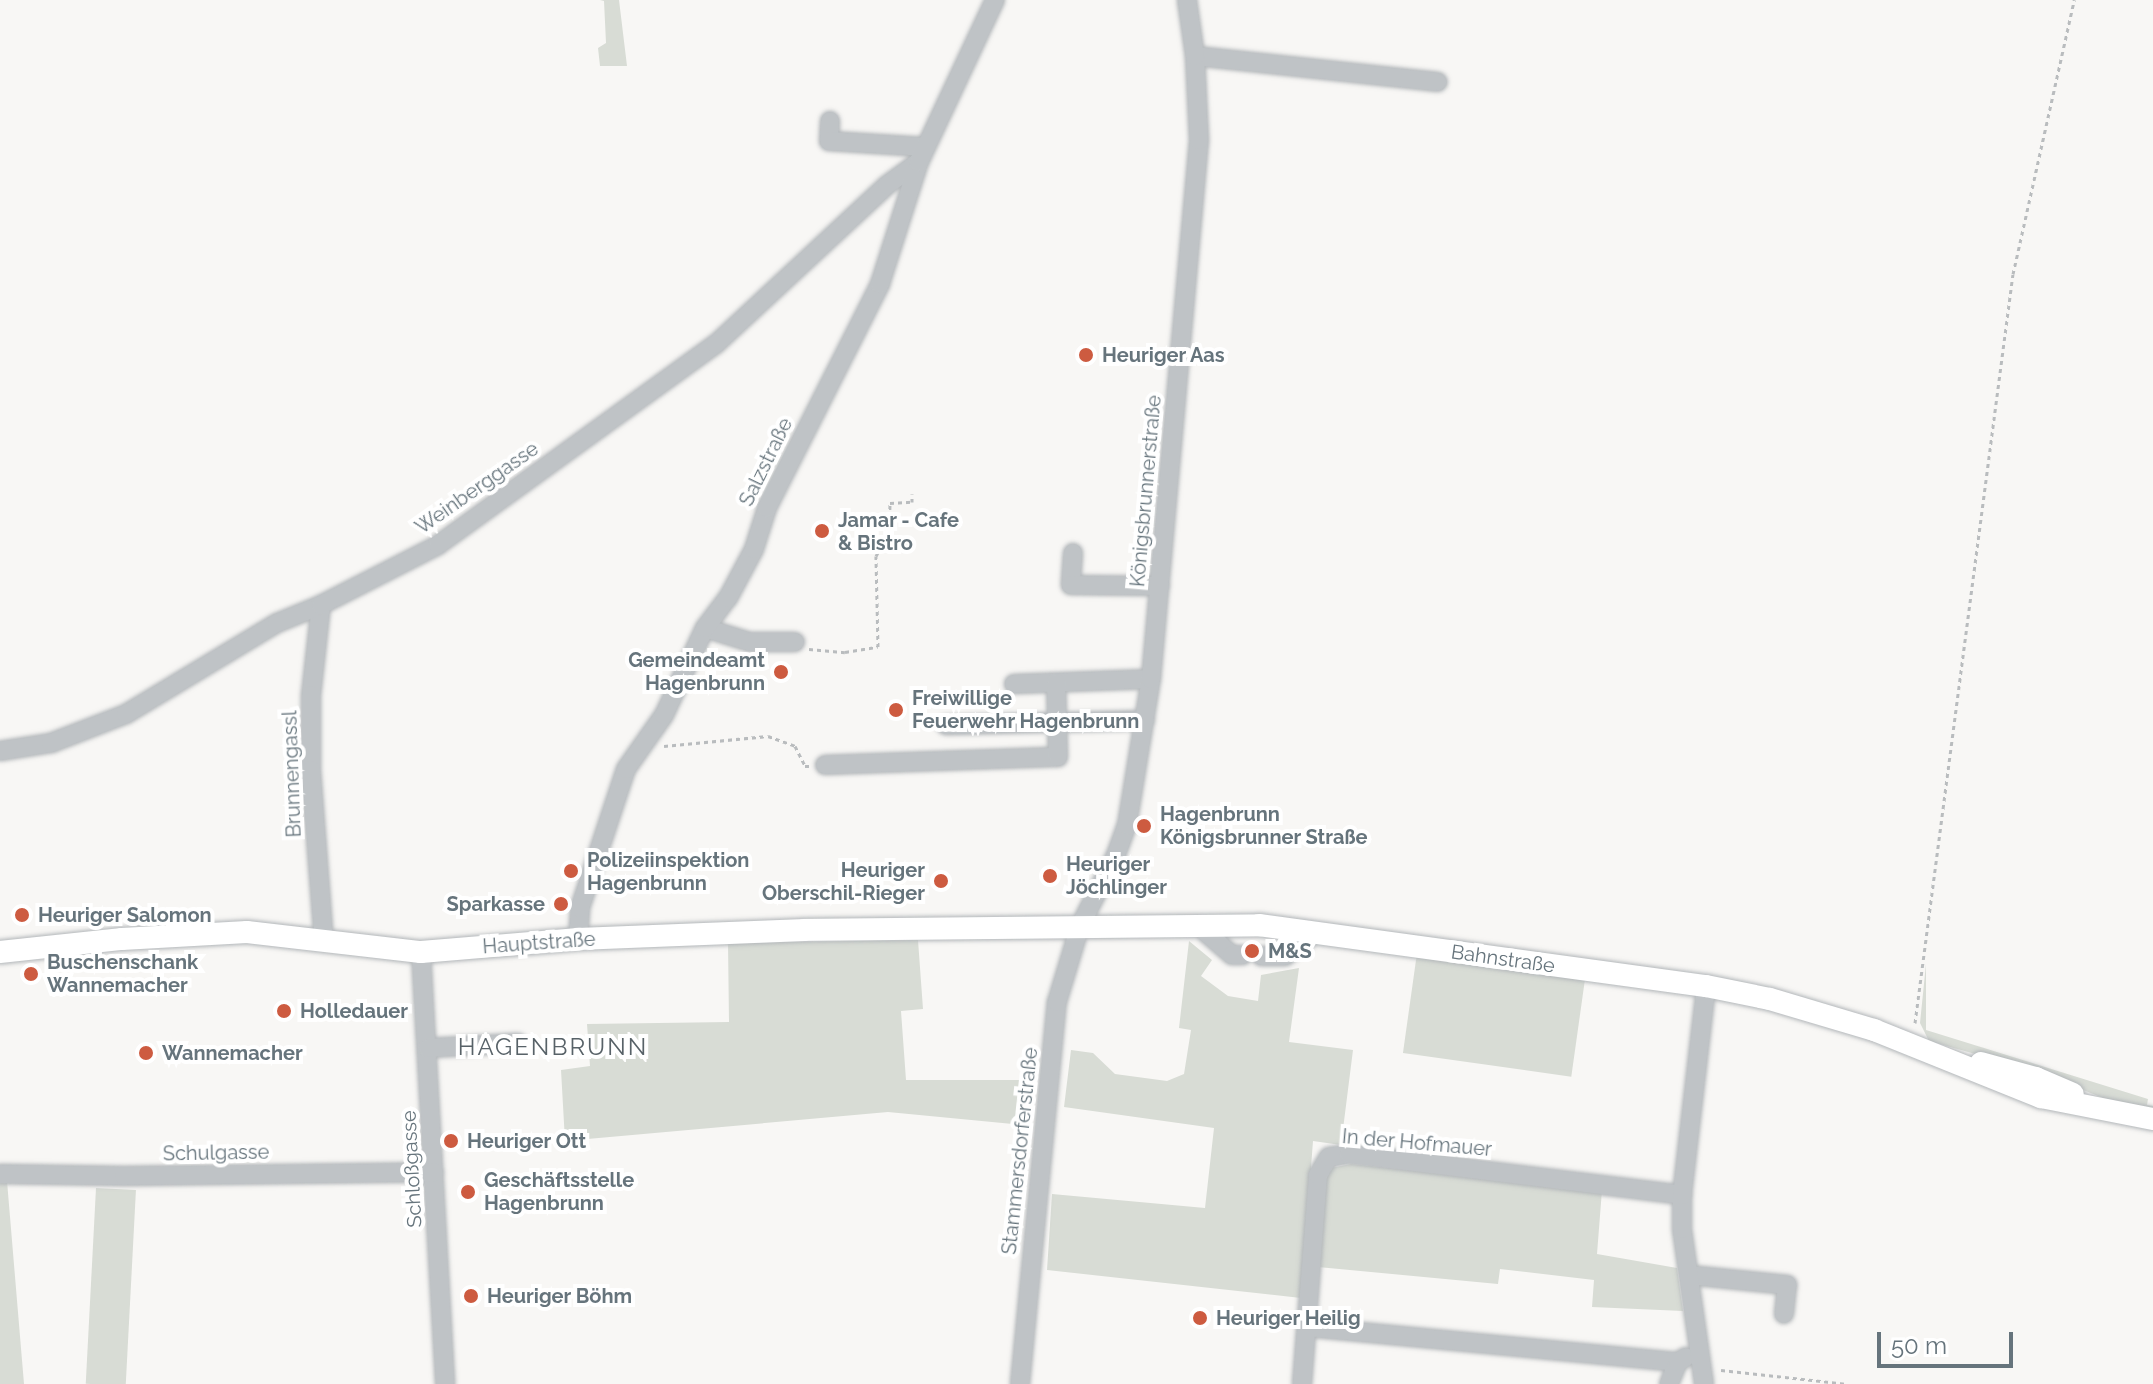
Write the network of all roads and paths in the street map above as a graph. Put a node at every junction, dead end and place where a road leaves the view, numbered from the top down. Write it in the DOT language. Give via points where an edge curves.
graph roads {
  1 [pos="995,0"];
  2 [pos="1187,0"];
  3 [pos="2074,0"];
  4 [pos="1195,56"];
  5 [pos="1438,82"];
  6 [pos="830,121"];
  7 [pos="922,155"];
  8 [pos="912,494"];
  9 [pos="1073,553"];
  10 [pos="1160,586"];
  11 [pos="321,605"];
  12 [pos="705,628"];
  13 [pos="795,642"];
  14 [pos="1151,679"];
  15 [pos="1056,683"];
  16 [pos="1014,684"];
  17 [pos="1145,720"];
  18 [pos="1057,722"];
  19 [pos="946,725"];
  20 [pos="647,740"];
  21 [pos="0,751"];
  22 [pos="825,765"];
  23 [pos="805,766"];
  24 [pos="1197,925"];
  25 [pos="1080,926"];
  26 [pos="1316,933"];
  27 [pos="578,939"];
  28 [pos="324,941"];
  29 [pos="0,952"];
  30 [pos="421,952"];
  31 [pos="1706,986"];
  32 [pos="518,1043"];
  33 [pos="1915,1046"];
  34 [pos="428,1048"];
  35 [pos="2153,1119"];
  36 [pos="434,1172"];
  37 [pos="0,1174"];
  38 [pos="1682,1195"];
  39 [pos="1689,1275"];
  40 [pos="1784,1314"];
  41 [pos="1307,1327"];
  42 [pos="1678,1362"];
  43 [pos="1701,1367"];
  44 [pos="445,1384"];
  45 [pos="1020,1384"];
  46 [pos="1302,1384"];
  47 [pos="1669,1384"];
  48 [pos="1847,1384"];
  1 -- 7 [label="street, Salzstraße"];
  2 -- 4 [label="street, Königsbrunnerstraße"];
  3 -- 33 [label="path" via="2013,274 1921,950"];
  4 -- 5 [label="street"];
  4 -- 10 [label="street, Königsbrunnerstraße" via="1199,140"];
  6 -- 7 [label="street" via="829,141"];
  7 -- 11 [label="street, Weinberggasse" via="716,344 438,545"];
  7 -- 12 [label="street, Salzstraße" via="880,284 767,508 754,549"];
  8 -- 13 [label="path" via="912,502 890,503 889,533 876,556 878,647 845,652 813,650"];
  9 -- 10 [label="street" via="1071,585"];
  10 -- 14 [label="street, Königsbrunnerstraße"];
  11 -- 21 [label="street, Weinberggasse" via="277,623 126,714 51,743"];
  11 -- 28 [label="street, Brunnengassl" via="311,695 311,770"];
  12 -- 13 [label="street" via="750,642"];
  12 -- 20 [label="street, Salzstraße"];
  14 -- 15 [label="street"];
  14 -- 17 [label="street, Königsbrunnerstraße"];
  15 -- 16 [label="street"];
  15 -- 18 [label="street"];
  17 -- 18 [label="street"];
  17 -- 25 [label="street, Königsbrunnerstraße" via="1127,825"];
  18 -- 19 [label="street"];
  18 -- 22 [label="street" via="1058,757"];
  20 -- 23 [label="path" via="665,746 768,736 795,746"];
  20 -- 27 [label="street, Salzstraße" via="626,769 614,803 580,908"];
  24 -- 25 [label="main road, Bahnstraße"];
  24 -- 26 [label="main road, Bahnstraße" via="1259,925"];
  24 -- 26 [label="street" via="1232,955 1285,956"];
  25 -- 27 [label="main road, Hauptstraße"];
  25 -- 45 [label="street, Stammersdorferstraße" via="1057,1002"];
  26 -- 31 [label="main road, Bahnstraße"];
  27 -- 30 [label="main road, Hauptstraße"];
  28 -- 29 [label="main road, Hauptstraße" via="247,932"];
  28 -- 30 [label="main road, Hauptstraße"];
  30 -- 34 [label="street, Schloßgasse"];
  31 -- 33 [label="main road, Bahnstraße" via="1802,1007"];
  31 -- 38 [label="street"];
  32 -- 34 [label="street"];
  33 -- 35 [label="main road, Bahnstraße" via="2024,1074 2110,1110"];
  34 -- 36 [label="street, Schloßgasse"];
  36 -- 37 [label="street, Schulgasse"];
  36 -- 44 [label="street, Schloßgasse"];
  38 -- 39 [label="street"];
  38 -- 41 [label="street, In der Hofmauer" via="1349,1154 1329,1157 1318,1175"];
  39 -- 40 [label="street" via="1787,1285"];
  39 -- 43 [label="street"];
  41 -- 42 [label="street"];
  41 -- 46 [label="street, In der Hofmauer"];
  42 -- 43 [label="street"];
  42 -- 47 [label="street"];
  43 -- 48 [label="path"];
}
